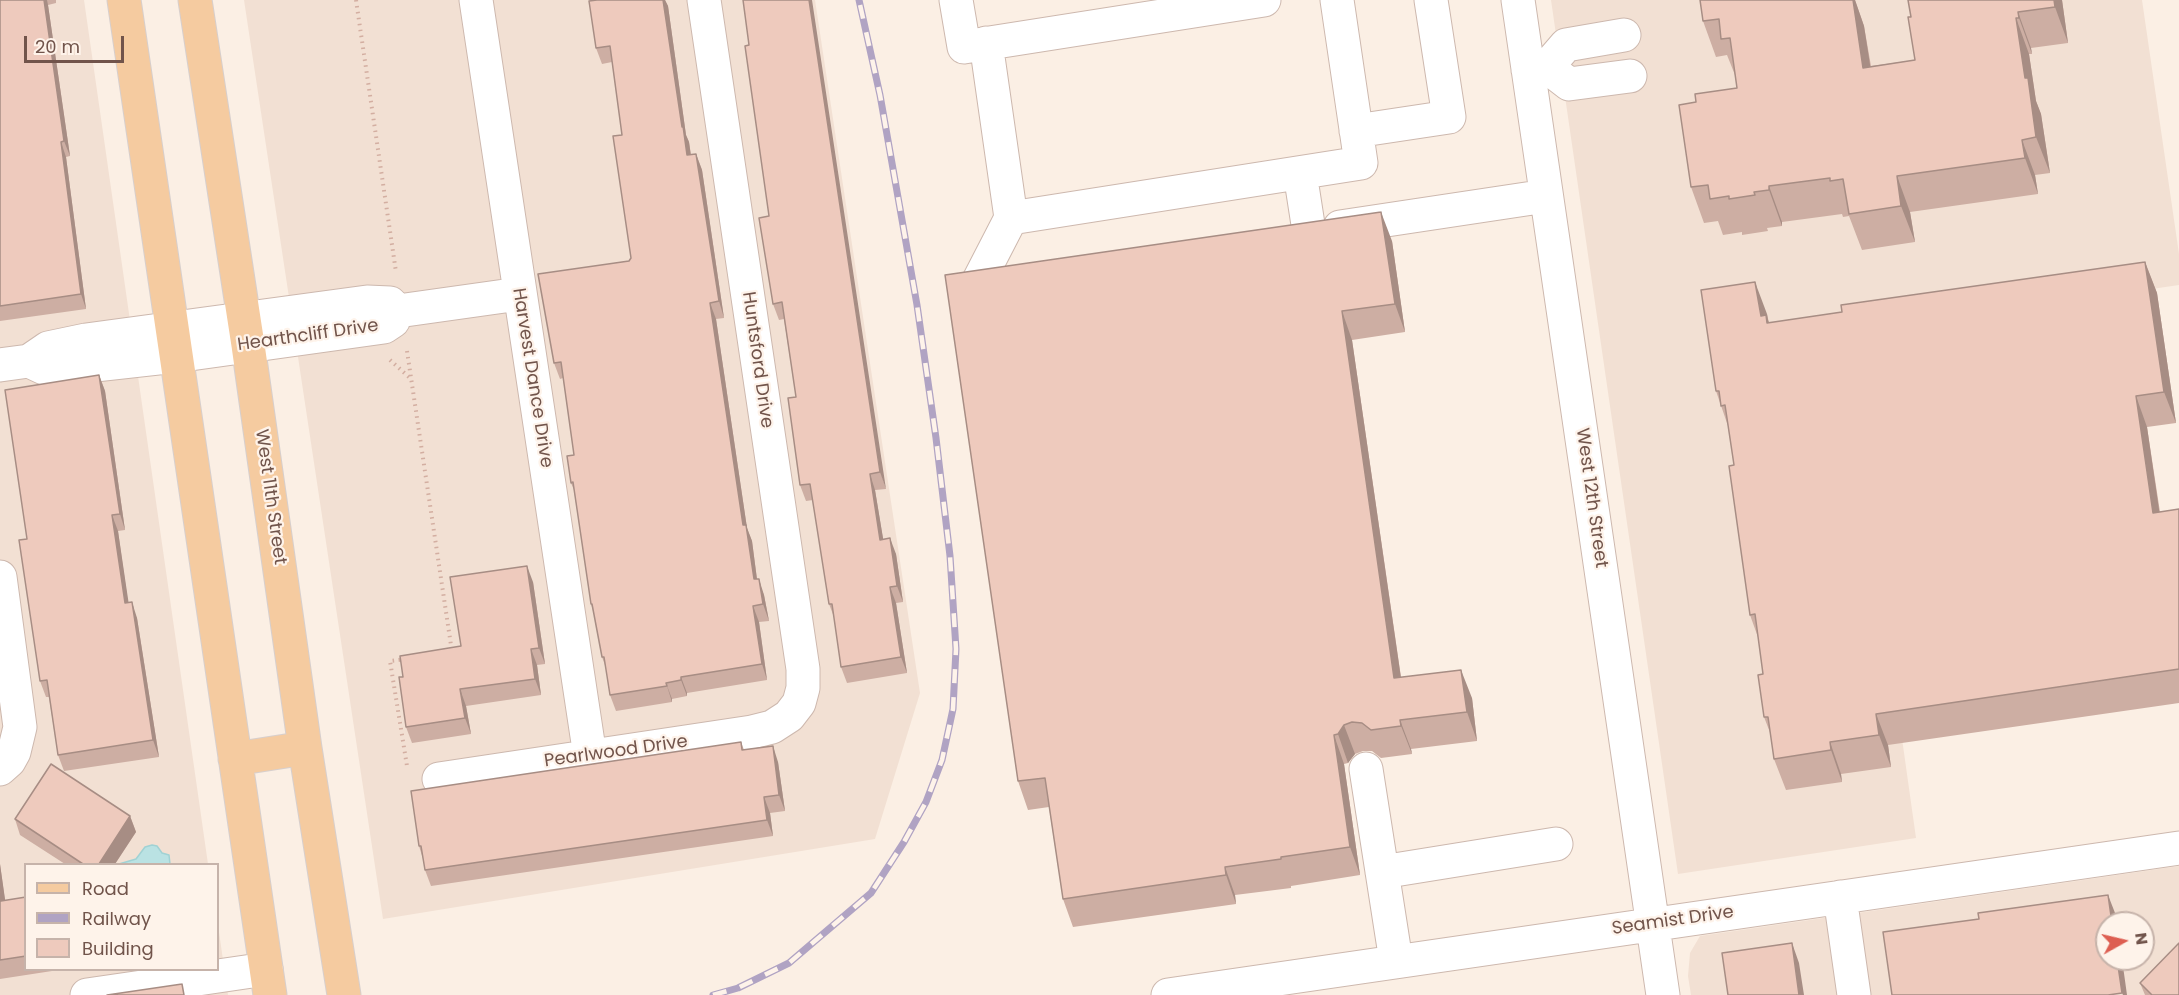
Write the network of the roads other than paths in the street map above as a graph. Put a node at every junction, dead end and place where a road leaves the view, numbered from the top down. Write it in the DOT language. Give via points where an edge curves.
graph roads {
  1 [pos="124,0"];
  2 [pos="195,0"];
  3 [pos="476,0"];
  4 [pos="704,0"];
  5 [pos="956,0"];
  6 [pos="1264,0"];
  7 [pos="1336,0"];
  8 [pos="1431,0"];
  9 [pos="1518,0"];
  10 [pos="1624,35"];
  11 [pos="986,43"];
  12 [pos="1538,68"];
  13 [pos="1630,76"];
  14 [pos="1356,131"];
  15 [pos="1300,173"];
  16 [pos="1546,196"];
  17 [pos="1011,218"];
  18 [pos="1014,276"];
  19 [pos="519,294"];
  20 [pos="246,332"];
  21 [pos="174,343"];
  22 [pos="15,363"];
  23 [pos="0,577"];
  24 [pos="789,716"];
  25 [pos="305,748"];
  26 [pos="590,756"];
  27 [pos="235,759"];
  28 [pos="4,765"];
  29 [pos="1366,769"];
  30 [pos="439,779"];
  31 [pos="1556,844"];
  32 [pos="2179,848"];
  33 [pos="1382,872"];
  34 [pos="1840,897"];
  35 [pos="1653,924"];
  36 [pos="1396,961"];
  37 [pos="268,982"];
  38 [pos="87,995"];
  39 [pos="344,995"];
  40 [pos="1168,995"];
  41 [pos="1663,995"];
  42 [pos="1854,995"];
  1 -- 21 [label="main road"];
  2 -- 20 [label="main road, West 11th Street"];
  3 -- 19 [label="street, Harvest Dance Drive"];
  4 -- 24 [label="street, Huntsford Drive" via="803,669 799,703"];
  5 -- 11 [label="street" via="964,46"];
  6 -- 11 [label="street"];
  7 -- 14 [label="street"];
  8 -- 14 [label="street" via="1449,117"];
  9 -- 12 [label="street, West 12th Street"];
  10 -- 12 [label="street" via="1566,45"];
  11 -- 17 [label="street"];
  12 -- 13 [label="street" via="1569,84"];
  12 -- 16 [label="street, West 12th Street"];
  14 -- 15 [label="street" via="1361,164"];
  15 -- 16 [label="street" via="1297,233"];
  15 -- 17 [label="street"];
  16 -- 35 [label="street, West 12th Street"];
  17 -- 18 [label="street" via="978,282"];
  19 -- 20 [label="street, Hearthcliff Drive" via="398,311 384,327"];
  19 -- 26 [label="street, Harvest Dance Drive"];
  20 -- 21 [label="street, Hearthcliff Drive"];
  20 -- 25 [label="main road, West 11th Street"];
  21 -- 22 [label="street, Hearthcliff Drive" via="54,346"];
  21 -- 27 [label="main road"];
  23 -- 28 [label="street" via="20,727 14,752"];
  24 -- 26 [label="street, Pearlwood Drive" via="772,727 752,732"];
  25 -- 27 [label="main road"];
  25 -- 39 [label="main road, West 11th Street"];
  26 -- 30 [label="street, Pearlwood Drive"];
  27 -- 37 [label="main road"];
  29 -- 33 [label="street"];
  31 -- 33 [label="street"];
  32 -- 34 [label="street, Seamist Drive"];
  33 -- 36 [label="street"];
  34 -- 35 [label="street, Seamist Drive"];
  34 -- 42 [label="street"];
  35 -- 36 [label="street, Seamist Drive"];
  35 -- 41 [label="street, West 12th Street"];
  36 -- 40 [label="street, Seamist Drive"];
  37 -- 38 [label="street"];
}
